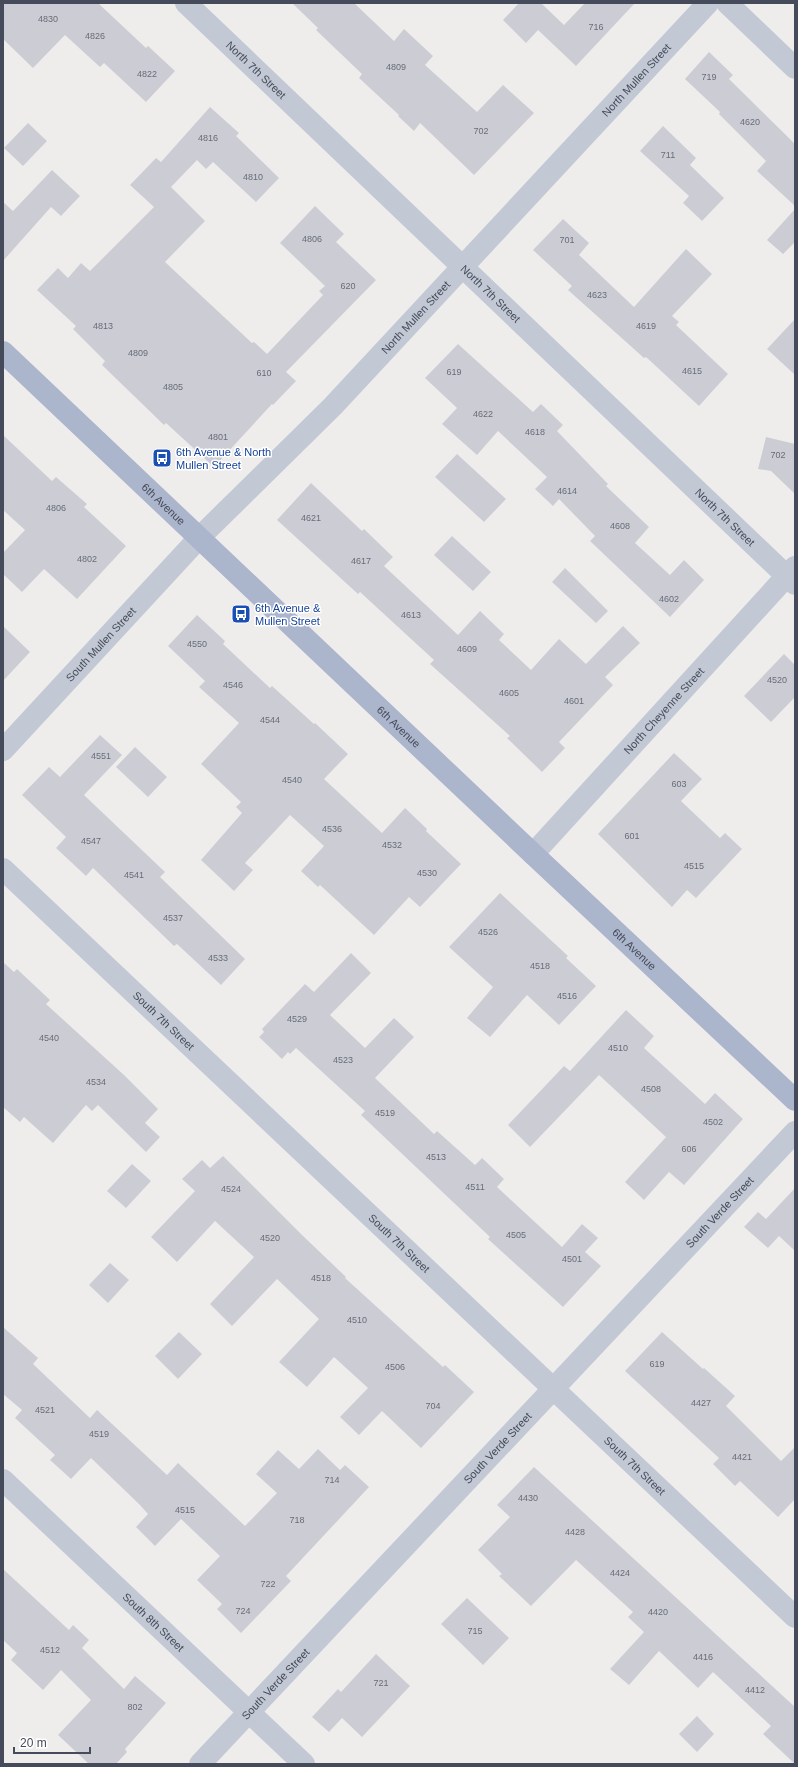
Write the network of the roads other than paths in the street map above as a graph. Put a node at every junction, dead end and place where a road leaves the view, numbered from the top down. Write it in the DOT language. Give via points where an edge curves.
graph roads {
  1 [pos="186,3"];
  2 [pos="708,3"];
  3 [pos="727,3"];
  4 [pos="795,68"];
  5 [pos="462,266"];
  6 [pos="3,352"];
  7 [pos="198,538"];
  8 [pos="792,576"];
  9 [pos="3,750"];
  10 [pos="533,854"];
  11 [pos="3,869"];
  12 [pos="795,1100"];
  13 [pos="795,1132"];
  14 [pos="554,1388"];
  15 [pos="3,1480"];
  16 [pos="795,1617"];
  17 [pos="250,1712"];
  18 [pos="200,1764"];
  19 [pos="304,1764"];
  1 -- 5 [label="street, North 7th Street"];
  2 -- 5 [label="street, North Mullen Street"];
  3 -- 4 [label="street"];
  5 -- 7 [label="street, North Mullen Street" via="333,406"];
  5 -- 8 [label="street, North 7th Street"];
  6 -- 7 [label="main road, 6th Avenue"];
  7 -- 9 [label="street, South Mullen Street"];
  7 -- 10 [label="main road, 6th Avenue"];
  8 -- 10 [label="street, North Cheyenne Street"];
  10 -- 12 [label="main road, 6th Avenue"];
  11 -- 14 [label="street, South 7th Street"];
  13 -- 14 [label="street, South Verde Street"];
  14 -- 16 [label="street, South 7th Street"];
  14 -- 17 [label="street, South Verde Street"];
  15 -- 17 [label="street, South 8th Street"];
  17 -- 18 [label="street, South Verde Street"];
  17 -- 19 [label="street, South 8th Street"];
}
